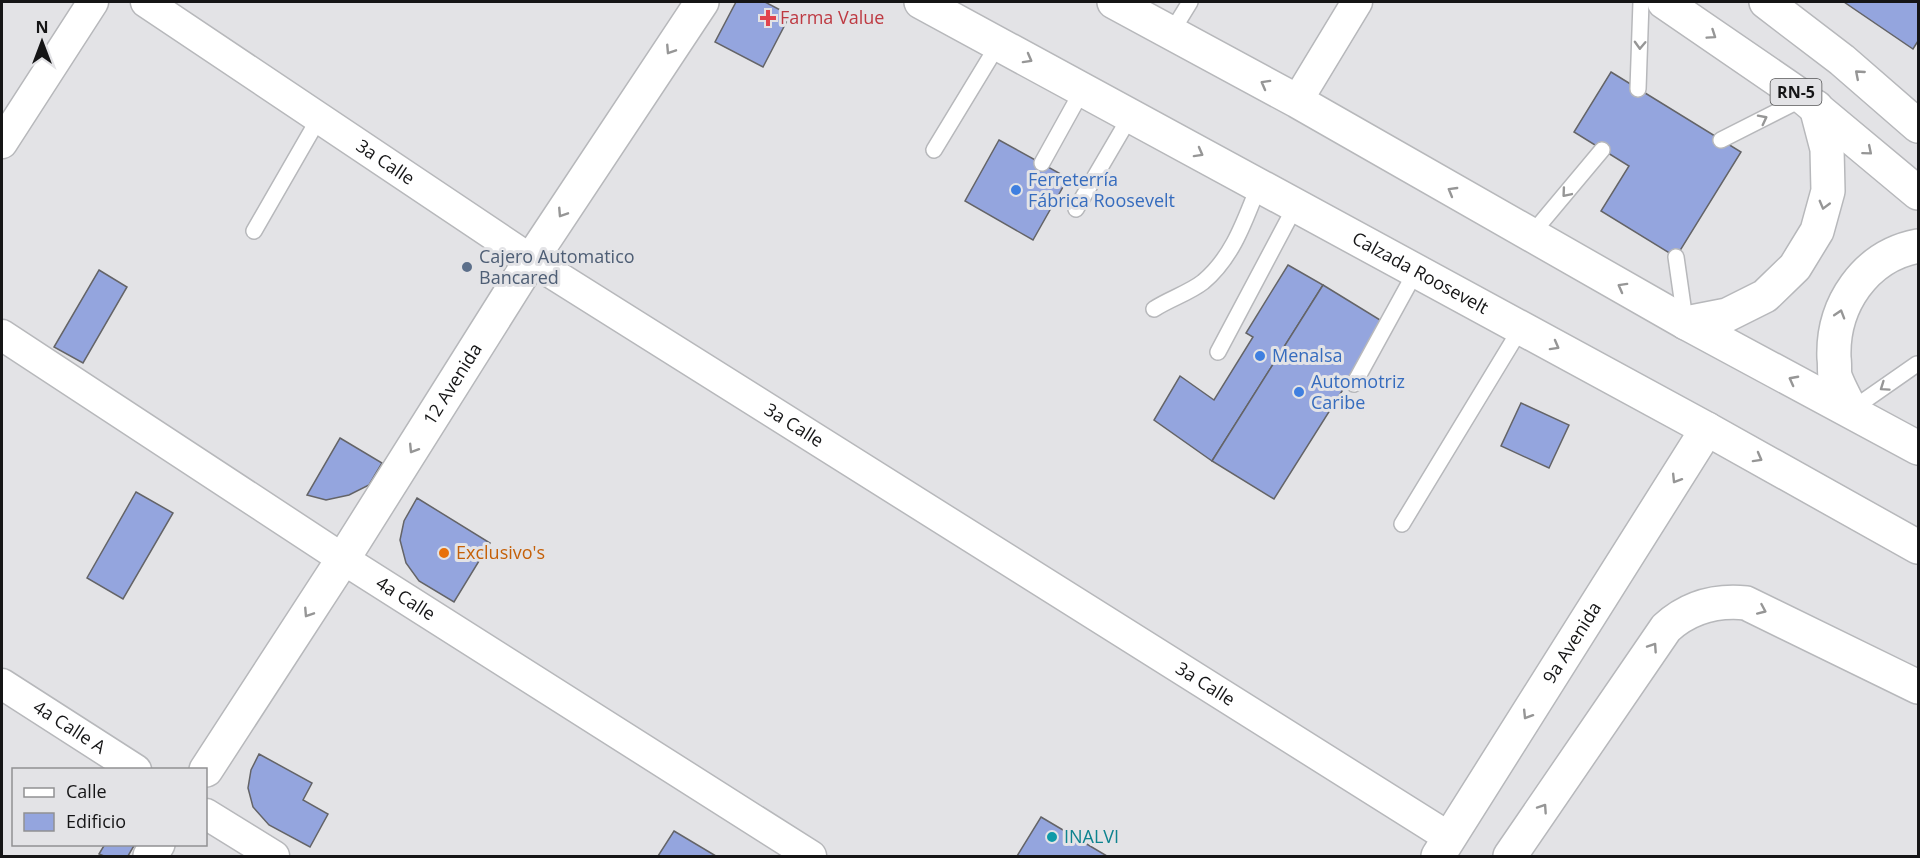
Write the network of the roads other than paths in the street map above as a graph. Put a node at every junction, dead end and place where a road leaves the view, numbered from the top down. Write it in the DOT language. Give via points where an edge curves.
graph roads {
  1 [pos="93,2"];
  2 [pos="146,2"];
  3 [pos="702,2"];
  4 [pos="921,2"];
  5 [pos="1114,2"];
  6 [pos="1190,2"];
  7 [pos="1357,2"];
  8 [pos="1641,2"];
  9 [pos="1664,2"];
  10 [pos="1766,2"];
  11 [pos="1171,33"];
  12 [pos="999,43"];
  13 [pos="1083,89"];
  14 [pos="1638,89"];
  15 [pos="1297,102"];
  16 [pos="1810,102"];
  17 [pos="1131,115"];
  18 [pos="319,117"];
  19 [pos="1918,126"];
  20 [pos="1721,140"];
  21 [pos="2,143"];
  22 [pos="934,150"];
  23 [pos="1602,150"];
  24 [pos="1042,163"];
  25 [pos="1259,185"];
  26 [pos="1918,193"];
  27 [pos="1296,205"];
  28 [pos="1076,209"];
  29 [pos="254,231"];
  30 [pos="1530,236"];
  31 [pos="1918,246"];
  32 [pos="1676,257"];
  33 [pos="531,260"];
  34 [pos="1416,271"];
  35 [pos="1154,309"];
  36 [pos="1686,323"];
  37 [pos="1521,328"];
  38 [pos="2,335"];
  39 [pos="1218,352"];
  40 [pos="1918,363"];
  41 [pos="1354,384"];
  42 [pos="1851,411"];
  43 [pos="1707,429"];
  44 [pos="1918,448"];
  45 [pos="1402,524"];
  46 [pos="1918,547"];
  47 [pos="344,559"];
  48 [pos="2,684"];
  49 [pos="1918,687"];
  50 [pos="133,768"];
  51 [pos="207,768"];
  52 [pos="207,815"];
  53 [pos="1444,847"];
  54 [pos="1520,853"];
  55 [pos="274,856"];
  56 [pos="811,856"];
  1 -- 21 [label="street"];
  2 -- 18 [label="street, 3a Calle"];
  3 -- 33 [label="main road, 12 Avenida, one-way"];
  4 -- 12 [label="main road, Calzada Roosevelt"];
  5 -- 11 [label="main road"];
  6 -- 11 [label="lane"];
  7 -- 15 [label="street"];
  8 -- 14 [label="lane, one-way"];
  9 -- 16 [label="main road, RN-5, one-way"];
  19 -- 10 [label="main road, one-way" via="1842,60"];
  15 -- 11 [label="main road, one-way"];
  12 -- 13 [label="main road, Calzada Roosevelt, one-way"];
  12 -- 22 [label="lane"];
  13 -- 17 [label="main road, Calzada Roosevelt"];
  13 -- 24 [label="lane"];
  30 -- 15 [label="main road, one-way"];
  20 -- 16 [label="lane, one-way"];
  16 -- 26 [label="main road, RN-5, one-way"];
  16 -- 36 [label="main road, one-way" via="1827,148 1828,191 1817,231 1795,267 1765,296 1727,315"];
  17 -- 25 [label="main road, Calzada Roosevelt, one-way"];
  17 -- 28 [label="lane"];
  18 -- 29 [label="lane"];
  18 -- 33 [label="street, 3a Calle"];
  23 -- 30 [label="lane, one-way"];
  25 -- 27 [label="main road, Calzada Roosevelt"];
  25 -- 35 [label="lane" via="1237,237 1220,265 1201,283"];
  27 -- 34 [label="main road, Calzada Roosevelt"];
  27 -- 39 [label="lane"];
  36 -- 30 [label="main road, one-way"];
  42 -- 31 [label="main road, one-way" via="1835,375 1833,337 1845,300 1869,269 1902,249"];
  32 -- 36 [label="lane"];
  33 -- 47 [label="main road, 12 Avenida, one-way"];
  33 -- 53 [label="street, 3a Calle"];
  34 -- 37 [label="main road, Calzada Roosevelt"];
  34 -- 41 [label="lane"];
  42 -- 36 [label="main road, one-way"];
  37 -- 43 [label="main road, Calzada Roosevelt, one-way"];
  37 -- 45 [label="lane"];
  38 -- 47 [label="street, 4a Calle"];
  40 -- 42 [label="lane, one-way"];
  42 -- 44 [label="main road"];
  43 -- 46 [label="main road, Calzada Roosevelt, one-way"];
  43 -- 53 [label="main road, 9a Avenida, one-way"];
  47 -- 51 [label="main road, 12 Avenida, one-way"];
  47 -- 56 [label="street, 4a Calle"];
  48 -- 50 [label="street, 4a Calle A"];
  54 -- 49 [label="main road, one-way" via="1666,628 1705,604 1746,603"];
  52 -- 55 [label="street"];
}
